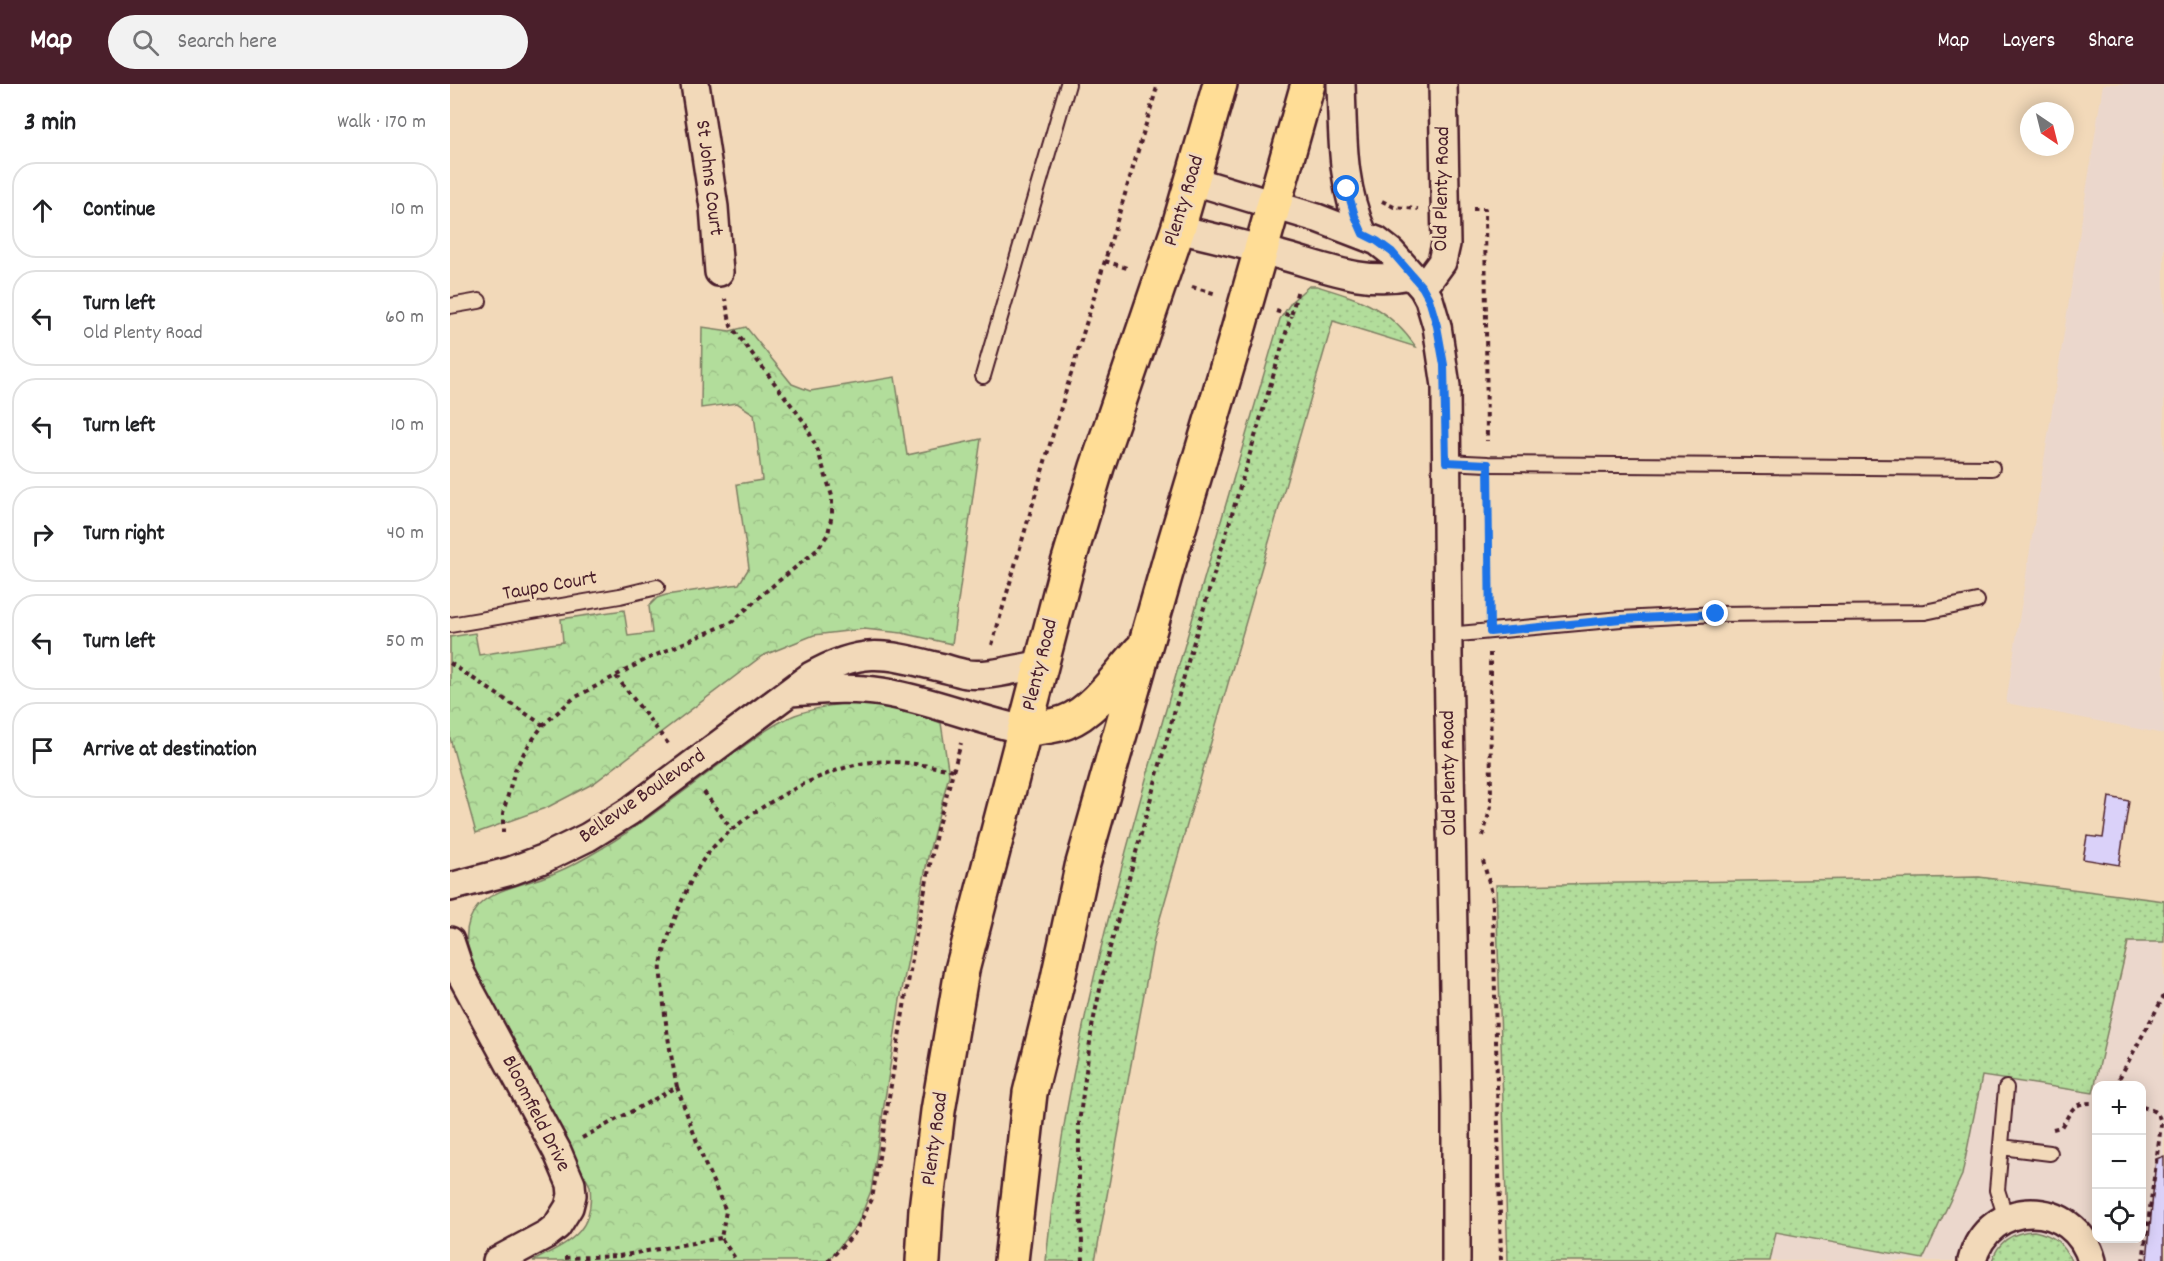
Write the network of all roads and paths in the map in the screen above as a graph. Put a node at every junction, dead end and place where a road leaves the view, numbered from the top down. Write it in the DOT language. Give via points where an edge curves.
graph roads {
  1 [pos="695,84"];
  2 [pos="1068,84"];
  3 [pos="1158,84"];
  4 [pos="1220,84"];
  5 [pos="1308,84"];
  6 [pos="1341,84"];
  7 [pos="1443,84"];
  8 [pos="1191,180"];
  9 [pos="1274,205"];
  10 [pos="1485,209"];
  11 [pos="1178,229"];
  12 [pos="1363,234"];
  13 [pos="1260,249"];
  14 [pos="719,272"];
  15 [pos="1416,282"];
  16 [pos="478,301"];
  17 [pos="450,306"];
  18 [pos="1291,316"];
  19 [pos="982,376"];
  20 [pos="1446,462"];
  21 [pos="1488,464"];
  22 [pos="1992,468"];
  23 [pos="657,587"];
  24 [pos="1977,601"];
  25 [pos="450,625"];
  26 [pos="1490,632"];
  27 [pos="1448,635"];
  28 [pos="1145,645"];
  29 [pos="450,663"];
  30 [pos="1040,665"];
  31 [pos="984,673"];
  32 [pos="789,692"];
  33 [pos="543,725"];
  34 [pos="1025,730"];
  35 [pos="503,833"];
  36 [pos="1482,839"];
  37 [pos="1483,856"];
  38 [pos="450,887"];
  39 [pos="450,941"];
  40 [pos="2164,996"];
  41 [pos="2118,1081"];
  42 [pos="677,1087"];
  43 [pos="2006,1088"];
  44 [pos="2092,1103"];
  45 [pos="2146,1108"];
  46 [pos="2051,1129"];
  47 [pos="2001,1147"];
  48 [pos="557,1151"];
  49 [pos="2050,1152"];
  50 [pos="2006,1218"];
  51 [pos="721,1238"];
  52 [pos="561,1258"];
  53 [pos="497,1261"];
  54 [pos="737,1261"];
  55 [pos="828,1261"];
  56 [pos="923,1261"];
  57 [pos="1011,1261"];
  58 [pos="1083,1261"];
  59 [pos="1456,1261"];
  60 [pos="1501,1261"];
  61 [pos="1972,1261"];
  62 [pos="2092,1261"];
  63 [pos="2143,1261"];
  1 -- 14 [label="street, St Johns Court" via="714,207"];
  2 -- 19 [label="lane"];
  3 -- 31 [label="path"];
  4 -- 8 [label="highway, Plenty Road"];
  5 -- 9 [label="highway"];
  6 -- 12 [label="street" via="1347,189"];
  7 -- 15 [label="street, Old Plenty Road" via="1446,244 1442,262"];
  8 -- 9 [label="street, Old Plenty Road"];
  8 -- 11 [label="highway, Plenty Road"];
  9 -- 12 [label="street, Old Plenty Road"];
  9 -- 13 [label="highway"];
  10 -- 21 [label="path"];
  11 -- 13 [label="street, Old Plenty Road"];
  11 -- 30 [label="highway, Plenty Road" via="1097,467"];
  12 -- 15 [label="street, Old Plenty Road" via="1386,246"];
  13 -- 15 [label="street, Old Plenty Road" via="1368,279"];
  13 -- 28 [label="highway"];
  14 -- 33 [label="path" via="731,326 805,423 818,451 832,496 828,534 817,550 732,622 647,659 574,698"];
  15 -- 20 [label="street, Old Plenty Road" via="1434,316 1444,365"];
  16 -- 17 [label="lane"];
  18 -- 58 [label="path" via="1189,658 1092,1027 1079,1123"];
  20 -- 21 [label="lane"];
  20 -- 27 [label="street, Old Plenty Road"];
  21 -- 22 [label="lane"];
  21 -- 26 [label="path"];
  23 -- 25 [label="lane, Taupo Court"];
  24 -- 26 [label="lane" via="1925,612 1716,614"];
  26 -- 27 [label="lane"];
  26 -- 36 [label="path" via="1491,806"];
  27 -- 59 [label="street, Old Plenty Road"];
  28 -- 34 [label="highway" via="1076,718"];
  28 -- 57 [label="highway" via="1082,867 1030,1093"];
  29 -- 33 [label="path"];
  30 -- 31 [label="street, Bellevue Boulevard"];
  30 -- 34 [label="highway, Plenty Road"];
  31 -- 32 [label="street, Bellevue Boulevard" via="967,674 873,654 832,664"];
  32 -- 34 [label="street" via="880,692"];
  32 -- 38 [label="street, Bellevue Boulevard" via="630,811 588,837 512,871"];
  33 -- 35 [label="path" via="515,770 503,813"];
  34 -- 56 [label="highway, Plenty Road" via="962,970 938,1111"];
  37 -- 60 [label="path" via="1493,906"];
  39 -- 48 [label="street, Bloomfield Drive" via="461,974"];
  40 -- 41 [label="path"];
  42 -- 48 [label="path"];
  42 -- 51 [label="path" via="726,1210"];
  42 -- 55 [label="path" via="665,1024 661,966 689,884 716,843 796,787 841,768 904,762 954,770 937,829 916,935 872,1199 854,1234"];
  43 -- 47 [label="lane"];
  44 -- 46 [label="path" via="2076,1107 2061,1127"];
  45 -- 63 [label="path" via="2160,1116 2161,1125"];
  47 -- 49 [label="lane"];
  47 -- 50 [label="lane" via="1997,1190"];
  48 -- 53 [label="street, Bloomfield Drive" via="571,1184 569,1207 547,1234"];
  50 -- 61 [label="street" via="1984,1236"];
  50 -- 62 [label="street" via="2034,1212 2061,1220 2084,1240"];
  51 -- 52 [label="path" via="619,1256"];
  51 -- 54 [label="path"];
}
